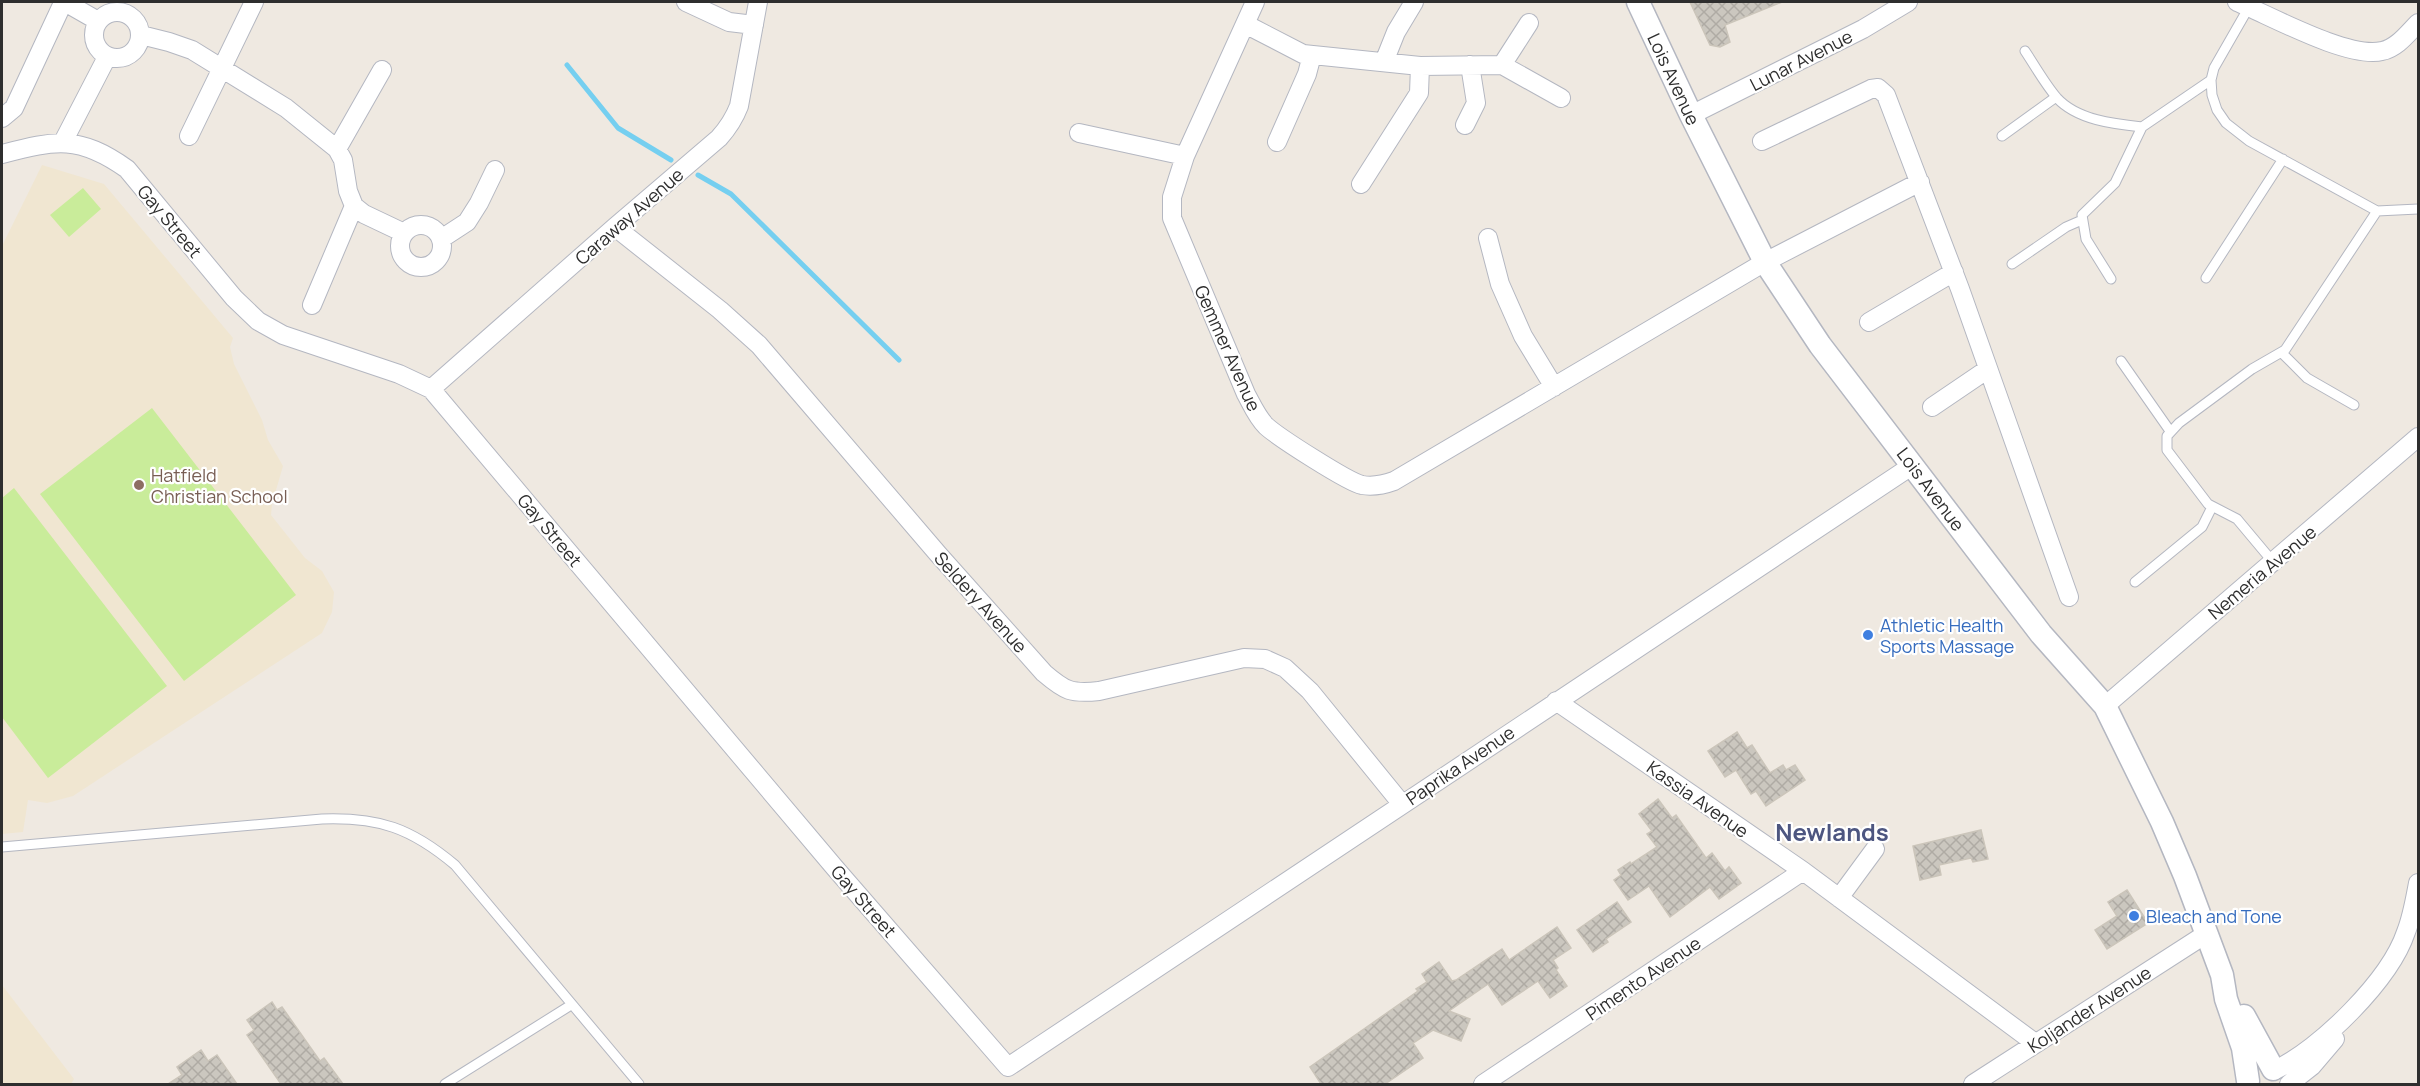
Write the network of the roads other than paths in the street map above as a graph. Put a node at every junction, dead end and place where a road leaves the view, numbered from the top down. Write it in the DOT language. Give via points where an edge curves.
graph roads {
  1 [pos="254,2"];
  2 [pos="686,2"];
  3 [pos="758,2"];
  4 [pos="1255,2"];
  5 [pos="1414,2"];
  6 [pos="1638,2"];
  7 [pos="1908,2"];
  8 [pos="2243,4"];
  9 [pos="129,8"];
  10 [pos="98,21"];
  11 [pos="1529,23"];
  12 [pos="2418,23"];
  13 [pos="1245,24"];
  14 [pos="754,25"];
  15 [pos="141,35"];
  16 [pos="2025,51"];
  17 [pos="1312,55"];
  18 [pos="107,57"];
  19 [pos="1384,62"];
  20 [pos="1502,65"];
  21 [pos="1420,66"];
  22 [pos="1470,66"];
  23 [pos="221,67"];
  24 [pos="382,70"];
  25 [pos="2211,80"];
  26 [pos="2056,97"];
  27 [pos="1561,98"];
  28 [pos="1691,115"];
  29 [pos="2,118"];
  30 [pos="1465,125"];
  31 [pos="2142,128"];
  32 [pos="1079,133"];
  33 [pos="189,136"];
  34 [pos="2002,136"];
  35 [pos="1761,141"];
  36 [pos="63,142"];
  37 [pos="1277,142"];
  38 [pos="337,149"];
  39 [pos="2,154"];
  40 [pos="1185,156"];
  41 [pos="2283,159"];
  42 [pos="495,171"];
  43 [pos="1920,182"];
  44 [pos="1361,184"];
  45 [pos="354,206"];
  46 [pos="2418,209"];
  47 [pos="2377,211"];
  48 [pos="2082,220"];
  49 [pos="615,227"];
  50 [pos="404,233"];
  51 [pos="1488,238"];
  52 [pos="441,239"];
  53 [pos="1765,262"];
  54 [pos="2012,264"];
  55 [pos="1953,272"];
  56 [pos="2206,278"];
  57 [pos="2111,279"];
  58 [pos="312,305"];
  59 [pos="1869,322"];
  60 [pos="2282,353"];
  61 [pos="2121,361"];
  62 [pos="1988,369"];
  63 [pos="1554,387"];
  64 [pos="431,389"];
  65 [pos="2354,405"];
  66 [pos="1932,407"];
  67 [pos="2170,431"];
  68 [pos="2418,437"];
  69 [pos="1913,465"];
  70 [pos="2212,507"];
  71 [pos="2272,562"];
  72 [pos="2135,582"];
  73 [pos="2069,597"];
  74 [pos="1556,701"];
  75 [pos="2105,706"];
  76 [pos="1401,803"];
  77 [pos="2,847"];
  78 [pos="1875,849"];
  79 [pos="1803,871"];
  80 [pos="2418,883"];
  81 [pos="1839,898"];
  82 [pos="2206,934"];
  83 [pos="2412,935"];
  84 [pos="2222,975"];
  85 [pos="571,1005"];
  86 [pos="2035,1043"];
  87 [pos="1006,1076"];
  88 [pos="2281,1077"];
  89 [pos="2247,1083"];
  90 [pos="445,1084"];
  91 [pos="639,1084"];
  92 [pos="1483,1084"];
  93 [pos="1973,1084"];
  1 -- 23 [label="street"];
  2 -- 14 [label="street" via="729,22"];
  3 -- 14 [label="street, Caraway Avenue"];
  4 -- 13 [label="street, Gemmer Avenue"];
  5 -- 19 [label="street"];
  6 -- 28 [label="street, Lois Avenue"];
  7 -- 28 [label="street, Lunar Avenue" via="1863,29"];
  8 -- 12 [label="street" via="2332,43 2371,52 2384,51 2396,44"];
  8 -- 25 [label="lane"];
  9 -- 10 [label="street"];
  9 -- 15 [label="street"];
  10 -- 18 [label="street" via="94,37 100,52"];
  10 -- 29 [label="street" via="70,5 62,5 14,108"];
  11 -- 20 [label="street"];
  13 -- 17 [label="street" via="1300,53"];
  13 -- 40 [label="street, Gemmer Avenue"];
  14 -- 49 [label="street, Caraway Avenue" via="734,120 719,138"];
  15 -- 18 [label="street" via="138,47 130,55"];
  15 -- 23 [label="street" via="192,50"];
  16 -- 26 [label="lane"];
  17 -- 19 [label="street"];
  17 -- 37 [label="street"];
  18 -- 36 [label="street"];
  19 -- 21 [label="street"];
  20 -- 22 [label="street"];
  20 -- 27 [label="street"];
  21 -- 22 [label="street"];
  21 -- 44 [label="street" via="1419,93"];
  22 -- 30 [label="street" via="1476,103"];
  23 -- 33 [label="street"];
  23 -- 38 [label="street" via="286,108"];
  24 -- 38 [label="street"];
  25 -- 31 [label="lane"];
  25 -- 41 [label="lane" via="2221,118 2249,141"];
  26 -- 31 [label="lane" via="2089,117"];
  26 -- 34 [label="lane"];
  28 -- 53 [label="street, Lois Avenue"];
  31 -- 48 [label="lane" via="2115,183 2085,211"];
  32 -- 40 [label="street"];
  35 -- 43 [label="street" via="1878,88 1886,95"];
  36 -- 39 [label="street, Gay Street"];
  36 -- 64 [label="street, Gay Street" via="90,147 127,170 234,298 270,329"];
  38 -- 45 [label="street"];
  40 -- 63 [label="street, Gemmer Avenue" via="1172,197 1172,218 1246,394 1257,415 1281,437 1359,484 1376,486 1394,481"];
  41 -- 47 [label="lane"];
  41 -- 56 [label="lane"];
  42 -- 52 [label="street" via="467,222"];
  43 -- 53 [label="street, Gemmer Avenue"];
  43 -- 55 [label="street"];
  45 -- 50 [label="street"];
  45 -- 58 [label="street"];
  46 -- 47 [label="lane"];
  47 -- 60 [label="lane"];
  48 -- 54 [label="lane"];
  48 -- 57 [label="lane" via="2086,239"];
  49 -- 64 [label="street, Caraway Avenue"];
  49 -- 76 [label="street, Seldery Avenue" via="759,345 945,563 1060,687 1079,693 1099,691 1244,658 1265,659 1285,668 1310,692"];
  50 -- 52 [label="street" via="413,226 427,225"];
  50 -- 52 [label="street" via="403,256 419,267 438,259"];
  51 -- 63 [label="street" via="1500,284 1523,336"];
  53 -- 63 [label="street, Gemmer Avenue"];
  53 -- 69 [label="street, Lois Avenue" via="1820,345"];
  55 -- 59 [label="street"];
  55 -- 62 [label="street"];
  60 -- 65 [label="lane" via="2307,378"];
  60 -- 67 [label="lane" via="2252,369"];
  61 -- 67 [label="lane"];
  62 -- 66 [label="street"];
  62 -- 73 [label="street"];
  64 -- 87 [label="street, Gay Street"];
  67 -- 70 [label="lane" via="2165,441 2167,450"];
  68 -- 71 [label="street, Nemeria Avenue"];
  69 -- 74 [label="street, Paprika Avenue"];
  69 -- 75 [label="street, Lois Avenue" via="2041,634"];
  70 -- 71 [label="lane" via="2237,519"];
  70 -- 72 [label="lane" via="2202,526"];
  71 -- 75 [label="street, Nemeria Avenue"];
  74 -- 76 [label="street, Paprika Avenue"];
  74 -- 79 [label="street, Kassia Avenue"];
  75 -- 82 [label="street, Lois Avenue" via="2162,822"];
  76 -- 87 [label="street, Paprika Avenue"];
  77 -- 85 [label="lane" via="322,819 354,818 393,826 424,841 455,865"];
  78 -- 81 [label="street"];
  79 -- 81 [label="street, Kassia Avenue"];
  79 -- 92 [label="street, Pimento Avenue"];
  80 -- 83 [label="street"];
  81 -- 86 [label="street, Kassia Avenue"];
  82 -- 84 [label="street, Lois Avenue"];
  82 -- 86 [label="street, Koljander Avenue"];
  83 -- 88 [label="street" via="2349,1013"];
  84 -- 88 [label="street, Lois Avenue"];
  84 -- 89 [label="street, Lois Avenue" via="2243,1048"];
  85 -- 90 [label="lane"];
  85 -- 91 [label="lane"];
  86 -- 93 [label="street, Koljander Avenue"];
  88 -- 89 [label="street" via="2266,1067 2252,1074"];
}
